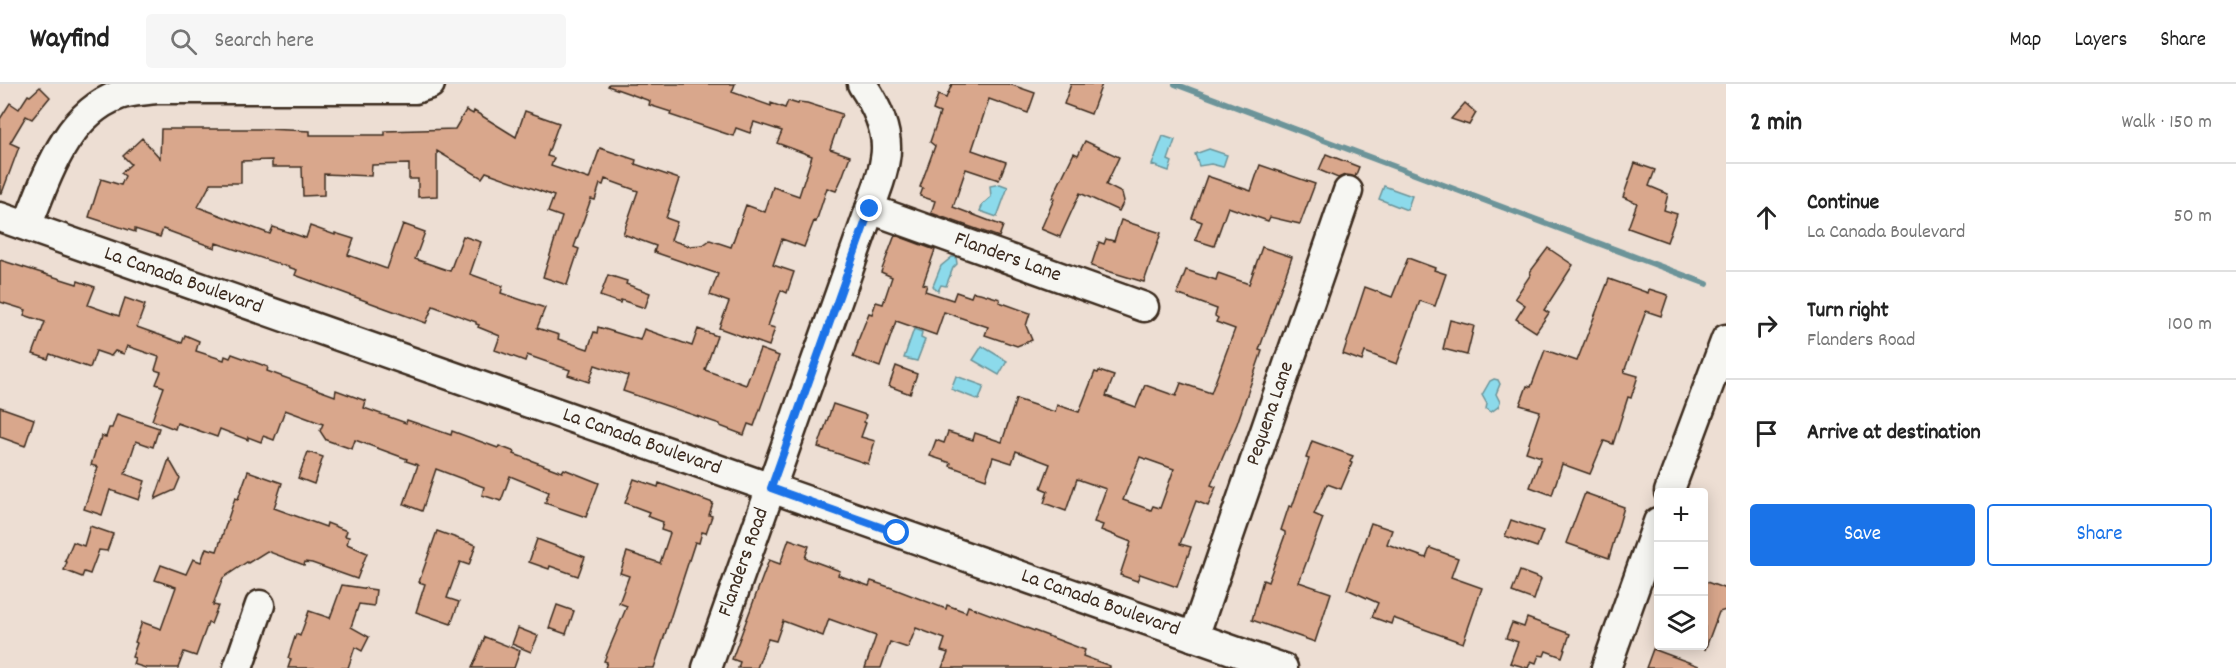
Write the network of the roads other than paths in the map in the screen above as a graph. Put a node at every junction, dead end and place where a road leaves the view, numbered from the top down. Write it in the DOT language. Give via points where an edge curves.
graph roads {
  1 [pos="430,84"];
  2 [pos="862,84"];
  3 [pos="1348,191"];
  4 [pos="870,209"];
  5 [pos="0,216"];
  6 [pos="27,226"];
  7 [pos="1144,307"];
  8 [pos="1726,339"];
  9 [pos="771,488"];
  10 [pos="1670,488"];
  11 [pos="1654,536"];
  12 [pos="260,605"];
  13 [pos="1194,637"];
  14 [pos="238,668"];
  15 [pos="707,668"];
  16 [pos="1283,668"];
  17 [pos="1606,668"];
  1 -- 6 [label="street" via="415,89 156,89 121,94 86,113 66,138"];
  2 -- 4 [label="street, Flanders Road" via="876,105 884,130 886,158"];
  3 -- 13 [label="street, Pequena Lane"];
  4 -- 7 [label="street, Flanders Lane"];
  4 -- 9 [label="street, Flanders Road"];
  5 -- 6 [label="street, La Canada Boulevard"];
  6 -- 9 [label="street, La Canada Boulevard"];
  8 -- 10 [label="street"];
  9 -- 13 [label="street, La Canada Boulevard"];
  9 -- 15 [label="street, Flanders Road"];
  11 -- 17 [label="street"];
  12 -- 14 [label="street"];
  13 -- 16 [label="street, La Canada Boulevard"];
}
